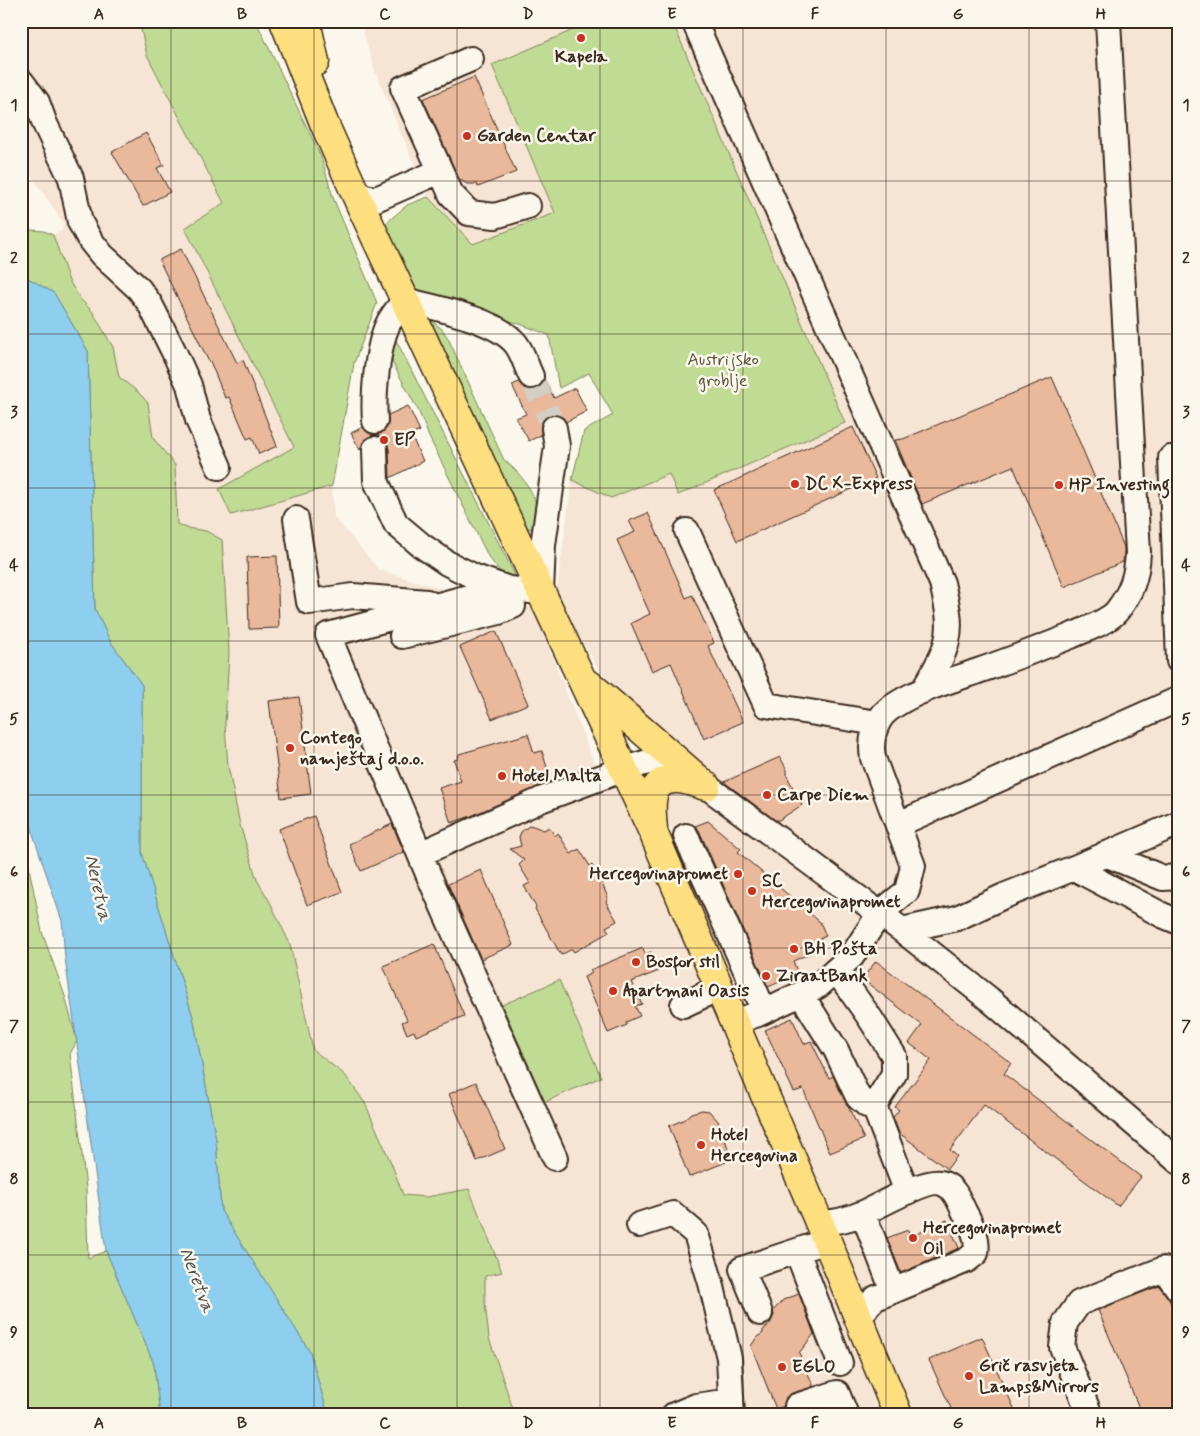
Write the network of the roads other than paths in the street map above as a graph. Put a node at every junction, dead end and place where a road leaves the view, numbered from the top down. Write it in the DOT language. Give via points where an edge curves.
graph roads {
  1 [pos="268,21"];
  2 [pos="284,21"];
  3 [pos="306,21"];
  4 [pos="694,21"];
  5 [pos="1108,21"];
  6 [pos="471,59"];
  7 [pos="21,81"];
  8 [pos="324,123"];
  9 [pos="335,148"];
  10 [pos="440,170"];
  11 [pos="366,205"];
  12 [pos="528,206"];
  13 [pos="404,300"];
  14 [pos="531,376"];
  15 [pos="375,422"];
  16 [pos="554,428"];
  17 [pos="375,449"];
  18 [pos="1171,458"];
  19 [pos="219,467"];
  20 [pos="296,519"];
  21 [pos="687,531"];
  22 [pos="541,592"];
  23 [pos="446,603"];
  24 [pos="499,612"];
  25 [pos="402,636"];
  26 [pos="1179,661"];
  27 [pos="582,678"];
  28 [pos="923,690"];
  29 [pos="1179,699"];
  30 [pos="877,723"];
  31 [pos="624,769"];
  32 [pos="706,786"];
  33 [pos="1179,823"];
  34 [pos="898,824"];
  35 [pos="653,832"];
  36 [pos="686,836"];
  37 [pos="420,854"];
  38 [pos="1105,854"];
  39 [pos="1074,868"];
  40 [pos="1179,877"];
  41 [pos="880,913"];
  42 [pos="1179,922"];
  43 [pos="902,930"];
  44 [pos="836,970"];
  45 [pos="719,988"];
  46 [pos="801,994"];
  47 [pos="682,1005"];
  48 [pos="764,1011"];
  49 [pos="734,1022"];
  50 [pos="874,1106"];
  51 [pos="555,1158"];
  52 [pos="1179,1162"];
  53 [pos="907,1192"];
  54 [pos="863,1213"];
  55 [pos="639,1225"];
  56 [pos="823,1232"];
  57 [pos="797,1251"];
  58 [pos="1179,1290"];
  59 [pos="893,1291"];
  60 [pos="760,1313"];
  61 [pos="859,1319"];
  62 [pos="840,1364"];
  63 [pos="895,1413"];
  64 [pos="674,1415"];
  65 [pos="727,1415"];
  66 [pos="732,1415"];
  67 [pos="800,1415"];
  68 [pos="846,1415"];
  69 [pos="1090,1415"];
  1 -- 8 [label="main road" via="281,56"];
  2 -- 8 [label="main road"];
  3 -- 9 [label="main road"];
  4 -- 28 [label="street" via="942,582 949,620 947,641"];
  5 -- 28 [label="street" via="1138,573 1116,612 1093,627"];
  6 -- 10 [label="street" via="403,88"];
  7 -- 19 [label="street" via="37,102 44,124 71,178 80,222 90,240 150,304 190,385 198,420"];
  8 -- 9 [label="main road"];
  9 -- 11 [label="main road"];
  10 -- 11 [label="street"];
  10 -- 12 [label="street" via="451,194 469,213 495,216"];
  11 -- 13 [label="main road"];
  13 -- 14 [label="street" via="472,318 502,332 516,344"];
  13 -- 15 [label="street" via="388,323 381,346 374,402"];
  13 -- 22 [label="main road"];
  16 -- 22 [label="street" via="557,446 543,545"];
  17 -- 22 [label="street" via="376,481 396,524 447,563 476,577 509,589"];
  18 -- 26 [label="street"];
  20 -- 23 [label="street" via="308,602 353,596"];
  21 -- 30 [label="street" via="766,705"];
  22 -- 24 [label="street"];
  22 -- 27 [label="main road"];
  23 -- 24 [label="street" via="482,593 493,598"];
  23 -- 37 [label="street" via="328,635"];
  24 -- 25 [label="street"];
  27 -- 31 [label="main road"];
  27 -- 32 [label="main road"];
  28 -- 30 [label="street" via="887,711"];
  29 -- 34 [label="street"];
  30 -- 34 [label="street" via="871,742 873,758"];
  31 -- 32 [label="street" via="658,762 670,765"];
  31 -- 35 [label="main road"];
  31 -- 37 [label="street" via="543,799"];
  32 -- 35 [label="main road" via="677,778 659,784 651,804"];
  32 -- 41 [label="street"];
  33 -- 38 [label="street"];
  34 -- 41 [label="street" via="913,866 907,891"];
  35 -- 45 [label="main road"];
  36 -- 48 [label="street"];
  37 -- 51 [label="street"];
  38 -- 39 [label="street"];
  38 -- 40 [label="street" via="1164,878"];
  39 -- 42 [label="street"];
  39 -- 43 [label="street" via="957,918"];
  41 -- 43 [label="street"];
  41 -- 44 [label="street" via="852,956"];
  43 -- 52 [label="street" via="996,1005"];
  44 -- 46 [label="street" via="818,986"];
  44 -- 50 [label="street" via="894,1056 894,1074"];
  45 -- 47 [label="street"];
  45 -- 49 [label="main road"];
  46 -- 48 [label="street"];
  46 -- 50 [label="street" via="836,1050 858,1097 866,1105"];
  48 -- 49 [label="street"];
  49 -- 56 [label="main road"];
  50 -- 53 [label="street"];
  53 -- 54 [label="street"];
  53 -- 59 [label="street" via="942,1182 952,1188 978,1244 976,1253 967,1260"];
  54 -- 56 [label="street" via="836,1222"];
  54 -- 59 [label="street"];
  55 -- 66 [label="street" via="673,1214 696,1234 729,1358"];
  56 -- 57 [label="street"];
  56 -- 61 [label="main road"];
  57 -- 60 [label="street" via="742,1269"];
  57 -- 62 [label="street"];
  58 -- 69 [label="street" via="1164,1269 1079,1303 1065,1323 1062,1347"];
  59 -- 61 [label="street" via="876,1298"];
  61 -- 63 [label="main road"];
  64 -- 65 [label="street" via="696,1406 717,1403"];
  67 -- 68 [label="street" via="798,1406 837,1393"];
}
